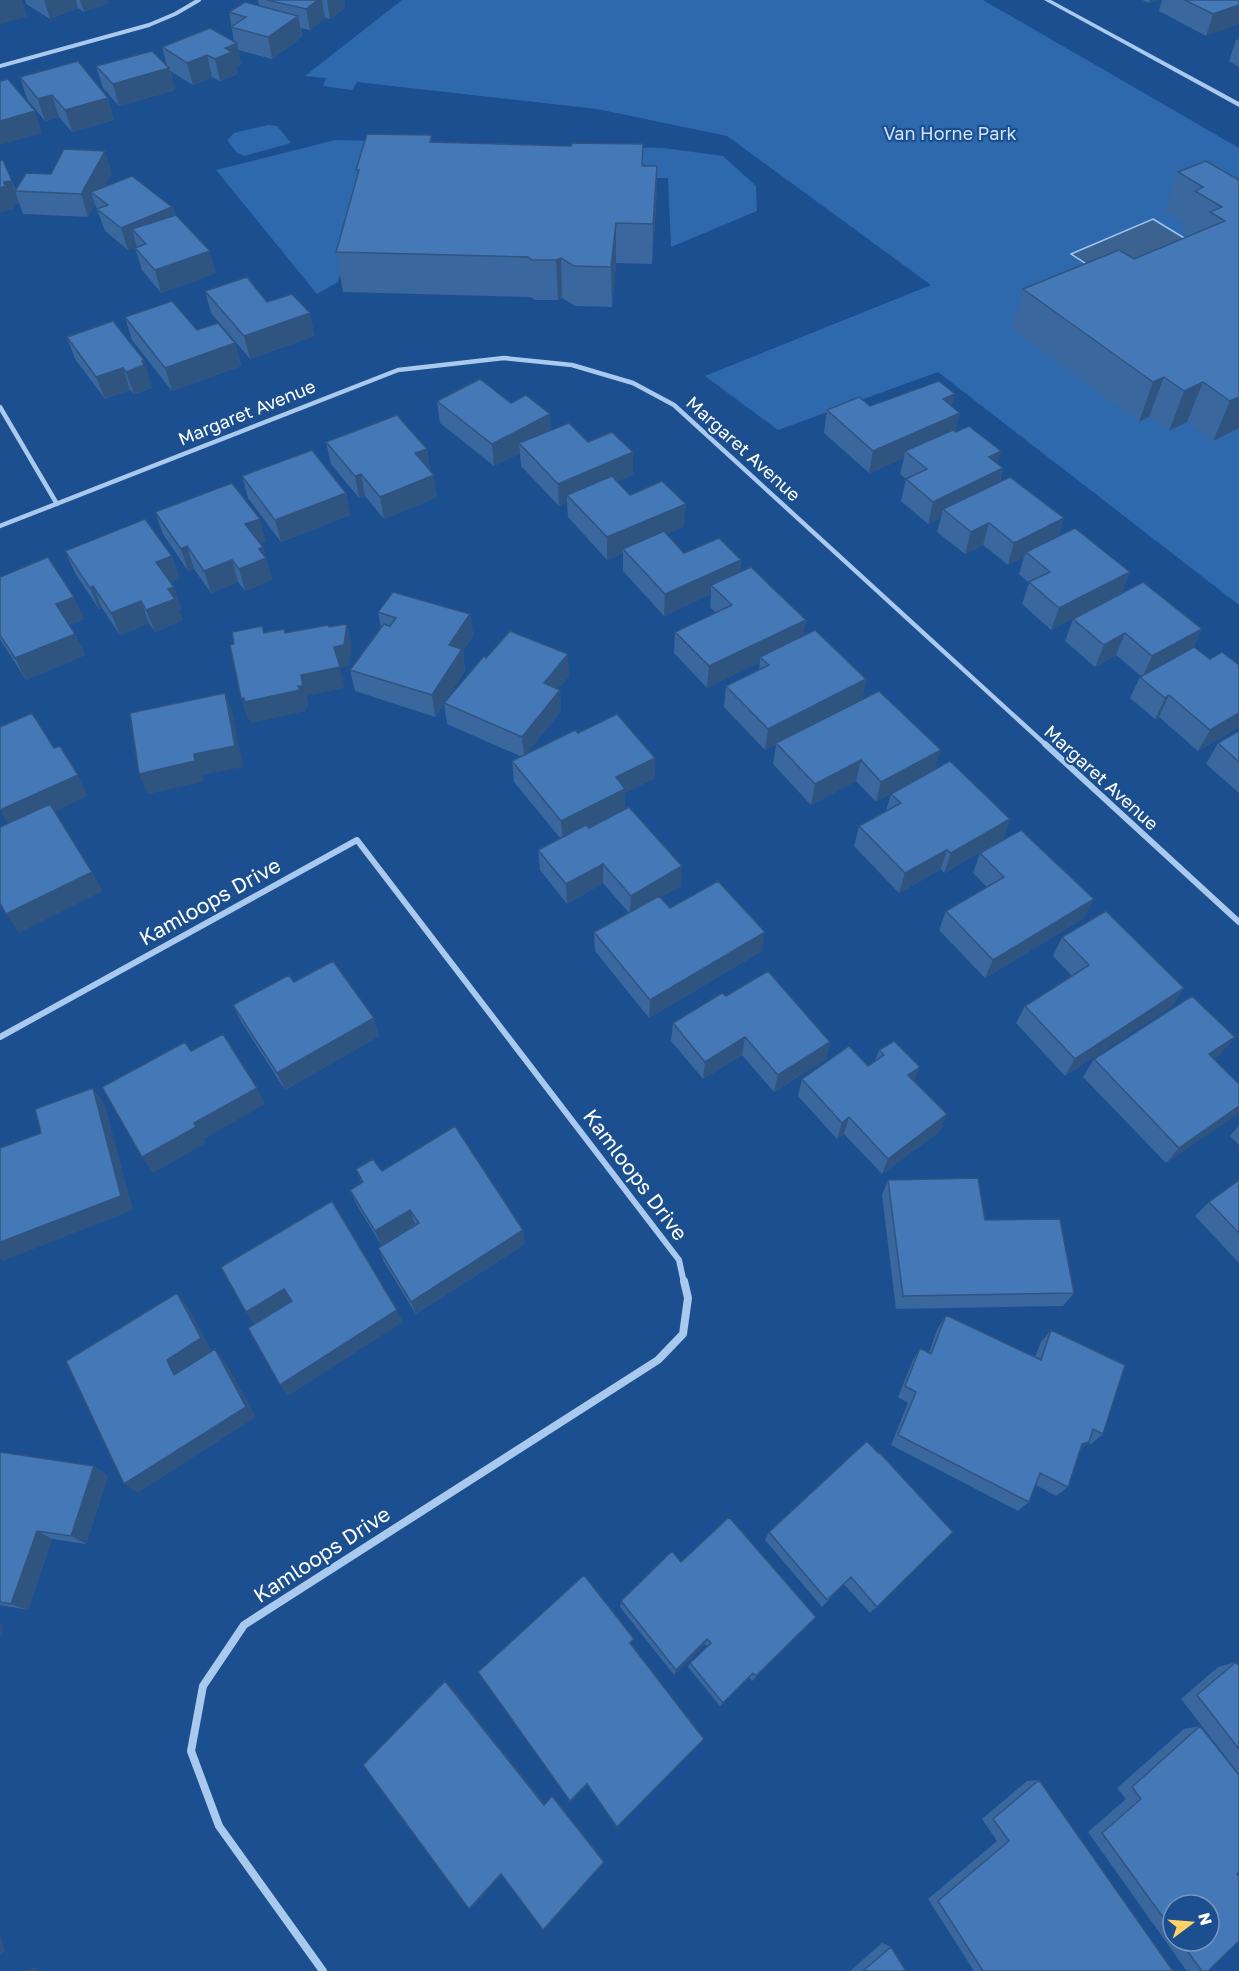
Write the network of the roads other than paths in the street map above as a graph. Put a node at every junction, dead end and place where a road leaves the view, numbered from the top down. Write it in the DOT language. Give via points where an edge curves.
graph roads {
  1 [pos="199,0"];
  2 [pos="1047,0"];
  3 [pos="0,66"];
  4 [pos="1239,105"];
  5 [pos="0,407"];
  6 [pos="57,504"];
  7 [pos="0,526"];
  8 [pos="1239,922"];
  9 [pos="0,1037"];
  10 [pos="322,1971"];
  1 -- 3 [label="street" via="134,30"];
  2 -- 4 [label="street"];
  5 -- 6 [label="street"];
  6 -- 7 [label="street, Margaret Avenue"];
  6 -- 8 [label="street, Margaret Avenue" via="398,370 504,358 572,366 633,383 674,405"];
  9 -- 10 [label="street, Kamloops Drive" via="357,840 679,1260 688,1298 683,1334 658,1360 244,1625 203,1686 191,1751 219,1826"];
}
